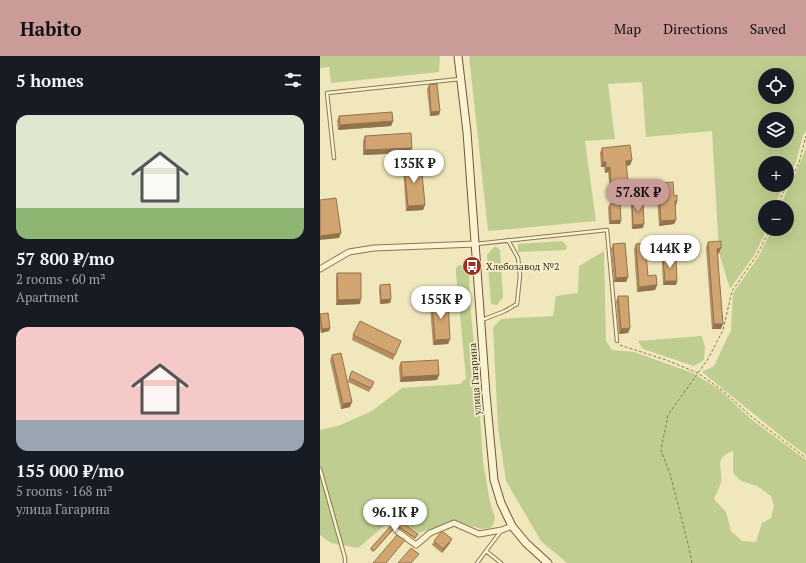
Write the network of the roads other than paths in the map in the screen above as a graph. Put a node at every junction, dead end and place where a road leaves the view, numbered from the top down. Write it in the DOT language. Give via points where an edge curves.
graph roads {
  1 [pos="458,56"];
  2 [pos="461,78"];
  3 [pos="334,158"];
  4 [pos="508,240"];
  5 [pos="476,244"];
  6 [pos="320,269"];
  7 [pos="481,321"];
  8 [pos="618,343"];
  9 [pos="320,469"];
  10 [pos="512,526"];
  11 [pos="502,530"];
  12 [pos="398,532"];
  13 [pos="486,551"];
  14 [pos="345,563"];
  15 [pos="477,563"];
  16 [pos="501,563"];
  17 [pos="548,563"];
  1 -- 2 [label="main road, улица Гагарина"];
  2 -- 3 [label="lane" via="327,93"];
  2 -- 5 [label="main road, улица Гагарина"];
  4 -- 5 [label="lane"];
  4 -- 7 [label="lane" via="518,258 520,275 517,304"];
  4 -- 8 [label="lane" via="607,230"];
  5 -- 6 [label="street" via="368,249 350,252"];
  5 -- 7 [label="main road, улица Гагарина"];
  7 -- 10 [label="main road, улица Гагарина" via="494,480"];
  9 -- 14 [label="lane"];
  10 -- 11 [label="street"];
  10 -- 17 [label="main road, улица Гагарина"];
  11 -- 12 [label="street" via="479,534 454,523 430,533 416,545"];
  11 -- 13 [label="lane"];
  13 -- 15 [label="lane"];
  13 -- 16 [label="lane"];
}
